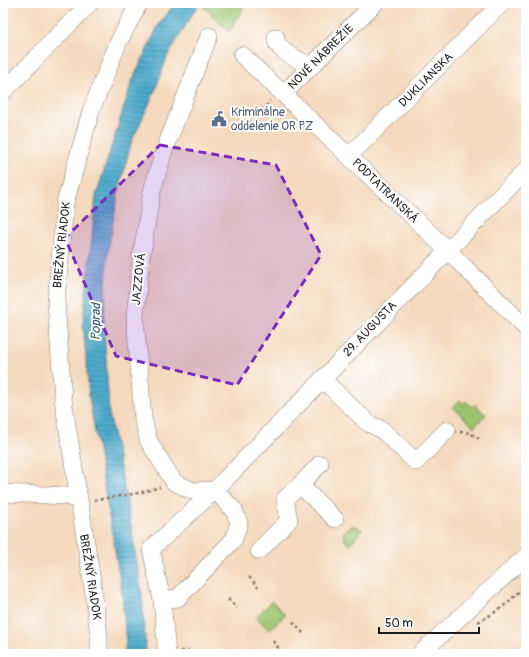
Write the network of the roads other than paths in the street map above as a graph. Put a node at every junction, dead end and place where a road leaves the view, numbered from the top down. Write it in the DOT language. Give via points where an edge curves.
graph roads {
  1 [pos="90,3"];
  2 [pos="375,3"];
  3 [pos="502,3"];
  4 [pos="138,4"];
  5 [pos="209,36"];
  6 [pos="276,37"];
  7 [pos="242,55"];
  8 [pos="311,66"];
  9 [pos="3,92"];
  10 [pos="282,92"];
  11 [pos="349,156"];
  12 [pos="526,170"];
  13 [pos="446,250"];
  14 [pos="526,328"];
  15 [pos="322,379"];
  16 [pos="447,430"];
  17 [pos="320,464"];
  18 [pos="300,485"];
  19 [pos="215,490"];
  20 [pos="3,493"];
  21 [pos="85,500"];
  22 [pos="335,519"];
  23 [pos="259,551"];
  24 [pos="526,556"];
  25 [pos="162,600"];
  26 [pos="99,654"];
  27 [pos="167,654"];
  28 [pos="420,654"];
  1 -- 9 [label="street"];
  2 -- 8 [label="street, NOVÉ NÁBREŽIE"];
  3 -- 11 [label="street, DUKLIANSKA"];
  4 -- 21 [label="street, BREŽNÝ RIADOK" via="118,43 91,111 66,203 56,301 63,400"];
  5 -- 19 [label="street, JAZZOVÁ" via="163,154 152,191 140,258 134,316 143,419 149,442 174,482 193,492"];
  6 -- 8 [label="street" via="281,50"];
  7 -- 10 [label="street, PODTATRANSKÁ"];
  8 -- 10 [label="street, NOVÉ NÁBREŽIE"];
  10 -- 11 [label="street, PODTATRANSKÁ"];
  11 -- 13 [label="street, PODTATRANSKÁ"];
  12 -- 13 [label="street, 29. AUGUSTA"];
  13 -- 14 [label="street, PODTATRANSKÁ"];
  13 -- 15 [label="street, 29. AUGUSTA"];
  15 -- 16 [label="street" via="416,462"];
  15 -- 19 [label="street, 29. AUGUSTA"];
  17 -- 18 [label="street"];
  18 -- 22 [label="street"];
  18 -- 23 [label="street" via="285,499 289,520"];
  19 -- 25 [label="street, 29. AUGUSTA" via="152,549"];
  19 -- 25 [label="street" via="234,510 239,523 234,539 178,598"];
  20 -- 21 [label="street" via="66,496"];
  21 -- 26 [label="street, BREŽNÝ RIADOK"];
  24 -- 28 [label="street"];
  25 -- 27 [label="street, 29. AUGUSTA"];
}
